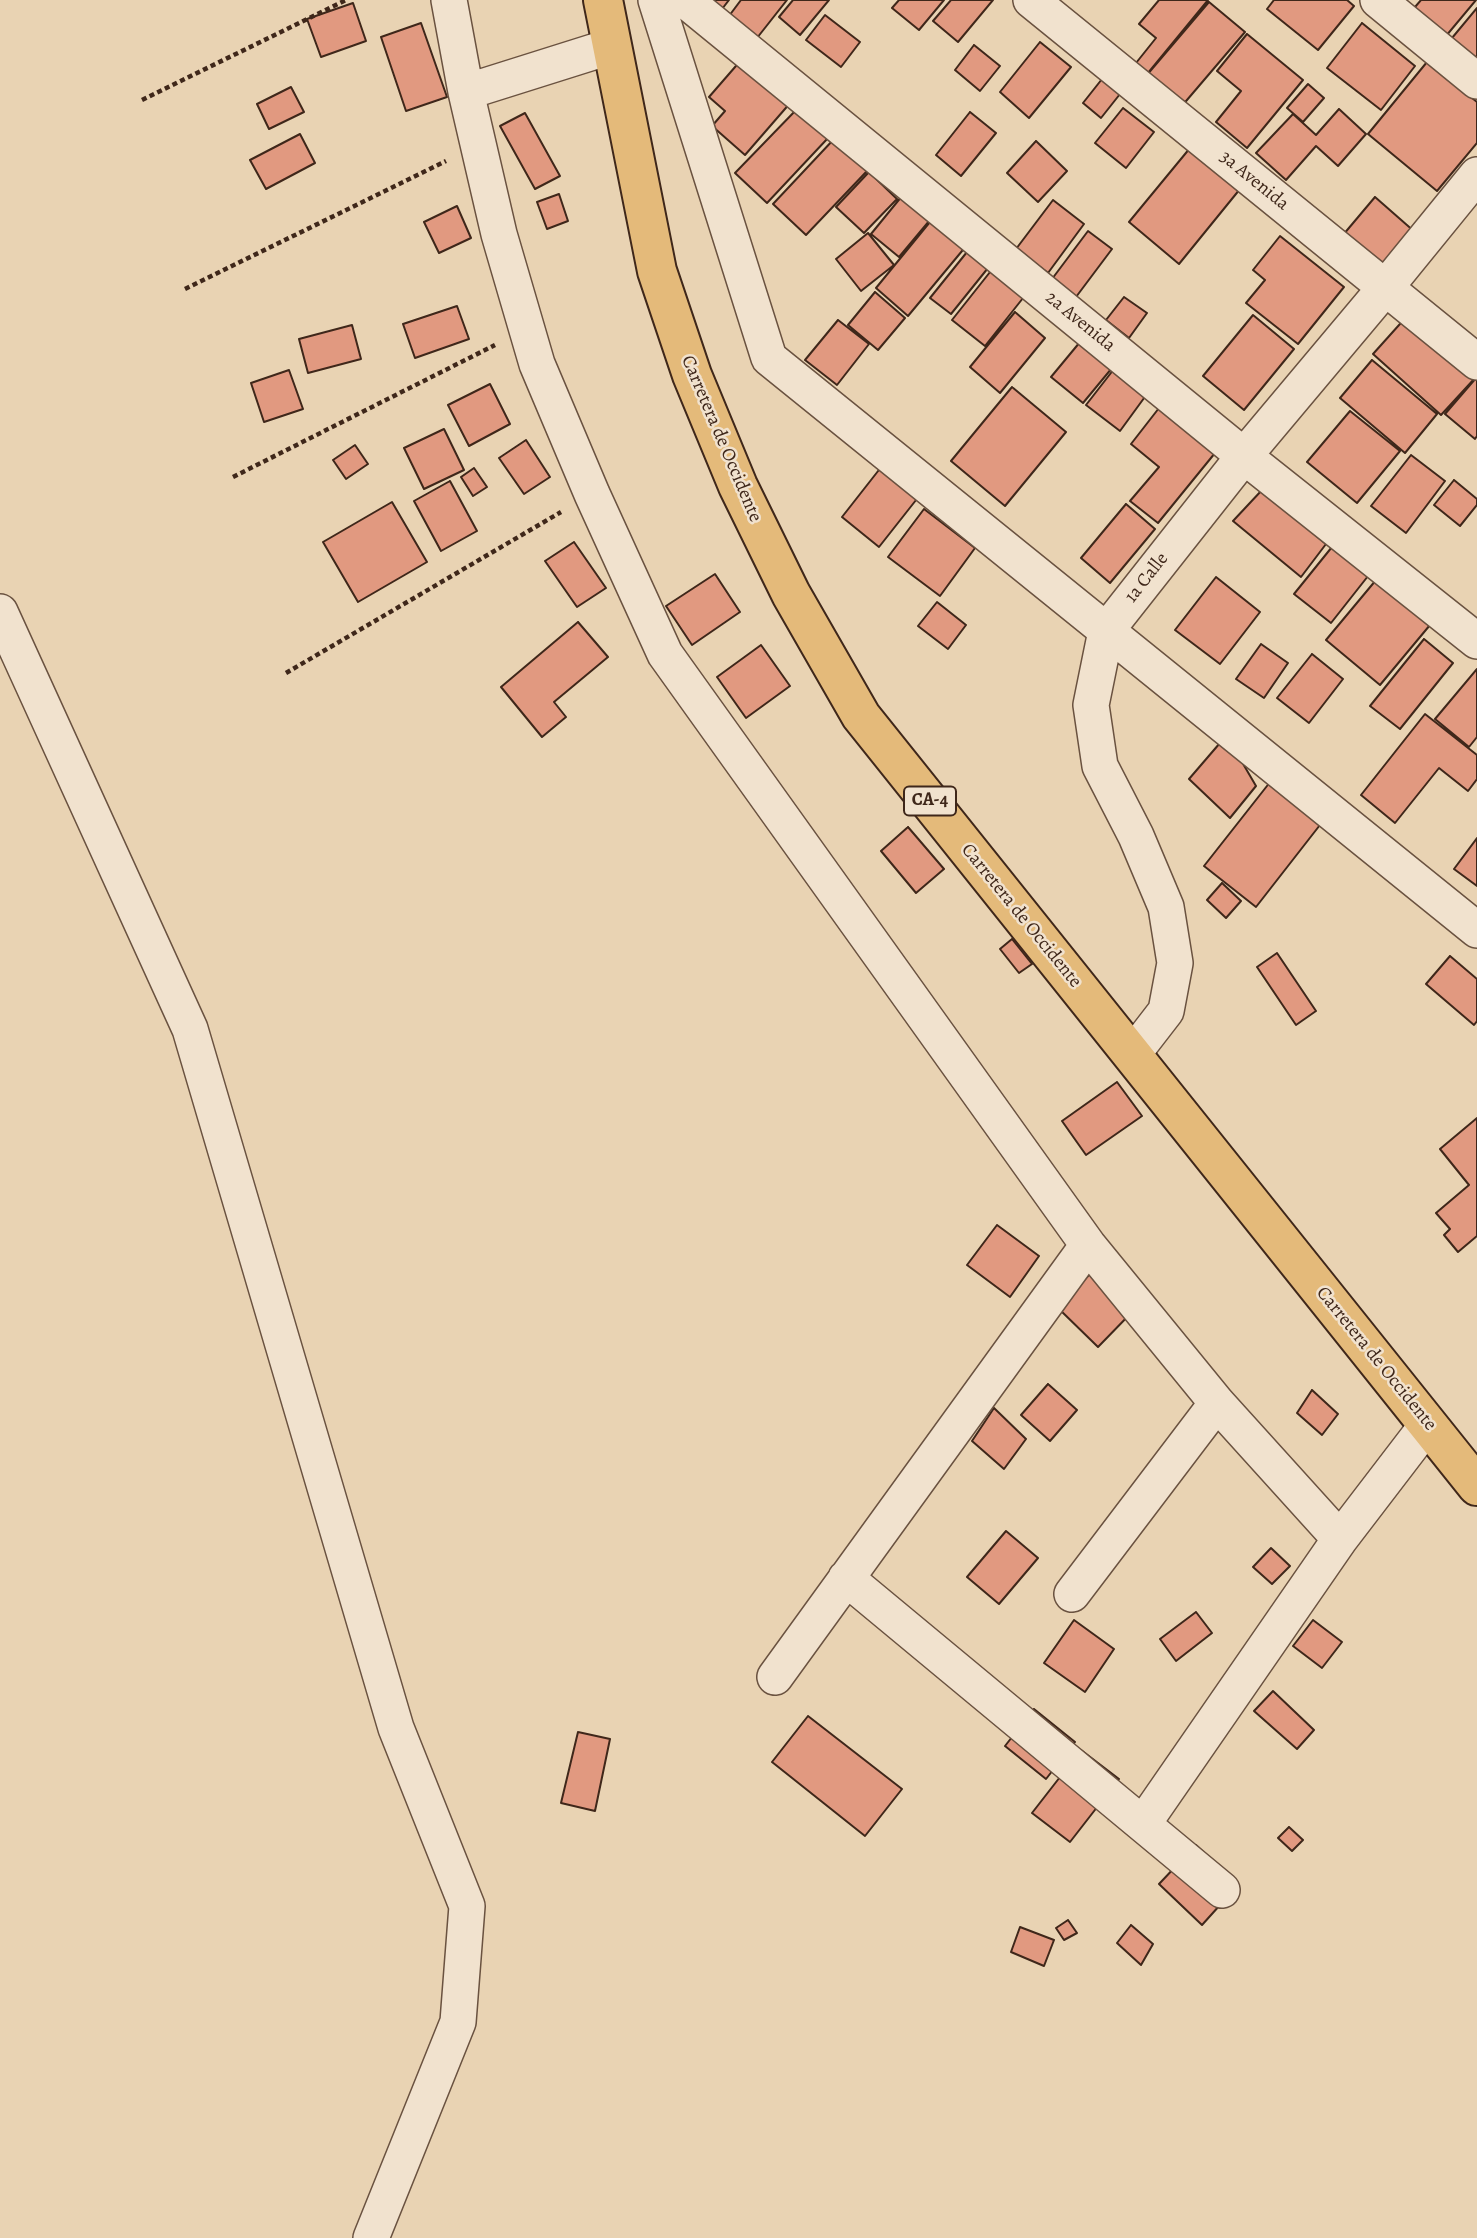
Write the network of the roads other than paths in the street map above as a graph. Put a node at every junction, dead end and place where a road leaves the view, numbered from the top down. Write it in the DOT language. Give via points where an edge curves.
graph roads {
  1 [pos="449,0"];
  2 [pos="603,0"];
  3 [pos="656,0"];
  4 [pos="685,0"];
  5 [pos="1031,0"];
  6 [pos="1378,0"];
  7 [pos="612,46"];
  8 [pos="1477,81"];
  9 [pos="466,92"];
  10 [pos="1477,174"];
  11 [pos="1385,288"];
  12 [pos="1477,362"];
  13 [pos="1244,456"];
  14 [pos="0,612"];
  15 [pos="1106,631"];
  16 [pos="1477,641"];
  17 [pos="1477,930"];
  18 [pos="1132,1055"];
  19 [pos="1088,1245"];
  20 [pos="1217,1403"];
  21 [pos="1428,1424"];
  22 [pos="1477,1486"];
  23 [pos="1340,1539"];
  24 [pos="846,1578"];
  25 [pos="1072,1594"];
  26 [pos="775,1677"];
  27 [pos="1143,1824"];
  28 [pos="1222,1890"];
  29 [pos="371,2238"];
  1 -- 9 [label="street"];
  2 -- 7 [label="main road, Carretera de Occidente / CA-4"];
  3 -- 15 [label="street" via="769,358"];
  4 -- 13 [label="street, 2a Avenida"];
  5 -- 11 [label="street, 3a Avenida"];
  6 -- 8 [label="street"];
  7 -- 9 [label="street"];
  7 -- 18 [label="main road, Carretera de Occidente / CA-4" via="657,271 692,375 738,486 791,594 862,716"];
  9 -- 19 [label="street" via="499,234 537,364 665,654"];
  10 -- 11 [label="street, 1a Calle"];
  11 -- 12 [label="street, 3a Avenida"];
  11 -- 13 [label="street, 1a Calle"];
  13 -- 15 [label="street, 1a Calle"];
  13 -- 16 [label="street, 2a Avenida"];
  14 -- 29 [label="street" via="190,1028 396,1728 467,1906 458,2022"];
  15 -- 17 [label="street"];
  15 -- 18 [label="street, 1a Calle" via="1091,705 1100,766 1166,907 1175,963 1166,1011"];
  18 -- 21 [label="main road, Carretera de Occidente / CA-4"];
  19 -- 20 [label="street"];
  19 -- 24 [label="street"];
  20 -- 23 [label="street"];
  20 -- 25 [label="street"];
  21 -- 22 [label="main road, Carretera de Occidente / CA-4"];
  21 -- 23 [label="street"];
  23 -- 27 [label="street"];
  24 -- 26 [label="street"];
  24 -- 27 [label="street"];
  27 -- 28 [label="street"];
}
